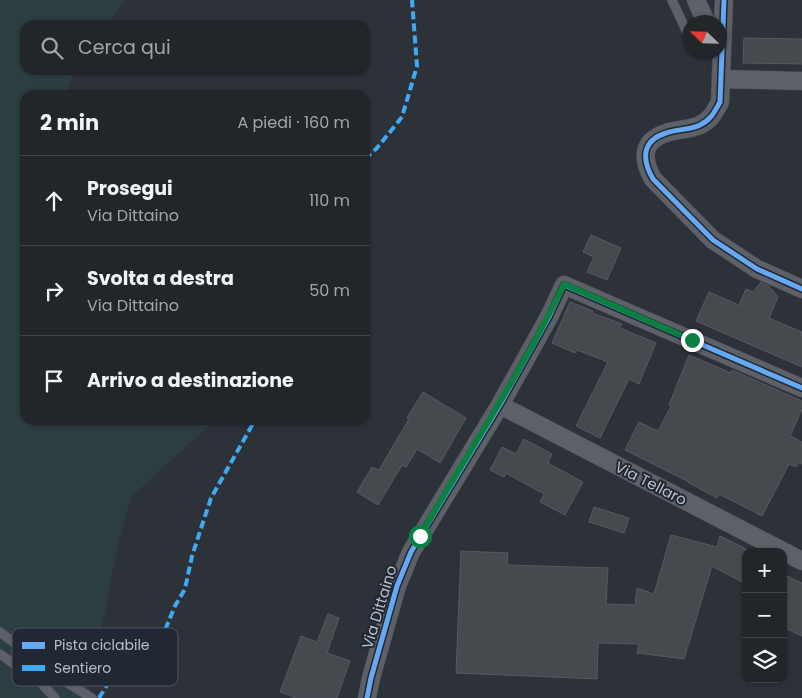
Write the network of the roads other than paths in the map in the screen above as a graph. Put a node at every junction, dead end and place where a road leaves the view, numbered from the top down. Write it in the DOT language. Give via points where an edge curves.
graph roads {
  1 [pos="672,0"];
  2 [pos="696,0"];
  3 [pos="724,0"];
  4 [pos="703,15"];
  5 [pos="682,22"];
  6 [pos="720,64"];
  7 [pos="802,81"];
  8 [pos="802,289"];
  9 [pos="802,388"];
  10 [pos="500,405"];
  11 [pos="802,561"];
  12 [pos="0,632"];
  13 [pos="12,641"];
  14 [pos="0,654"];
  15 [pos="12,662"];
  16 [pos="44,686"];
  17 [pos="72,686"];
  18 [pos="56,698"];
  19 [pos="92,698"];
  20 [pos="367,698"];
  1 -- 5 [label="lane"];
  2 -- 4 [label="street"];
  3 -- 6 [label="street"];
  6 -- 7 [label="street"];
  6 -- 8 [label="street" via="720,102 713,116 700,126 664,133 650,142 645,153 646,168 653,180 713,240 757,270"];
  9 -- 10 [label="street, Via Dittaino" via="564,284"];
  10 -- 11 [label="street, Via Tellaro"];
  10 -- 20 [label="street, Via Dittaino" via="411,552 397,586"];
  12 -- 13 [label="lane"];
  14 -- 15 [label="lane"];
  16 -- 18 [label="lane"];
  17 -- 19 [label="lane"];
}
